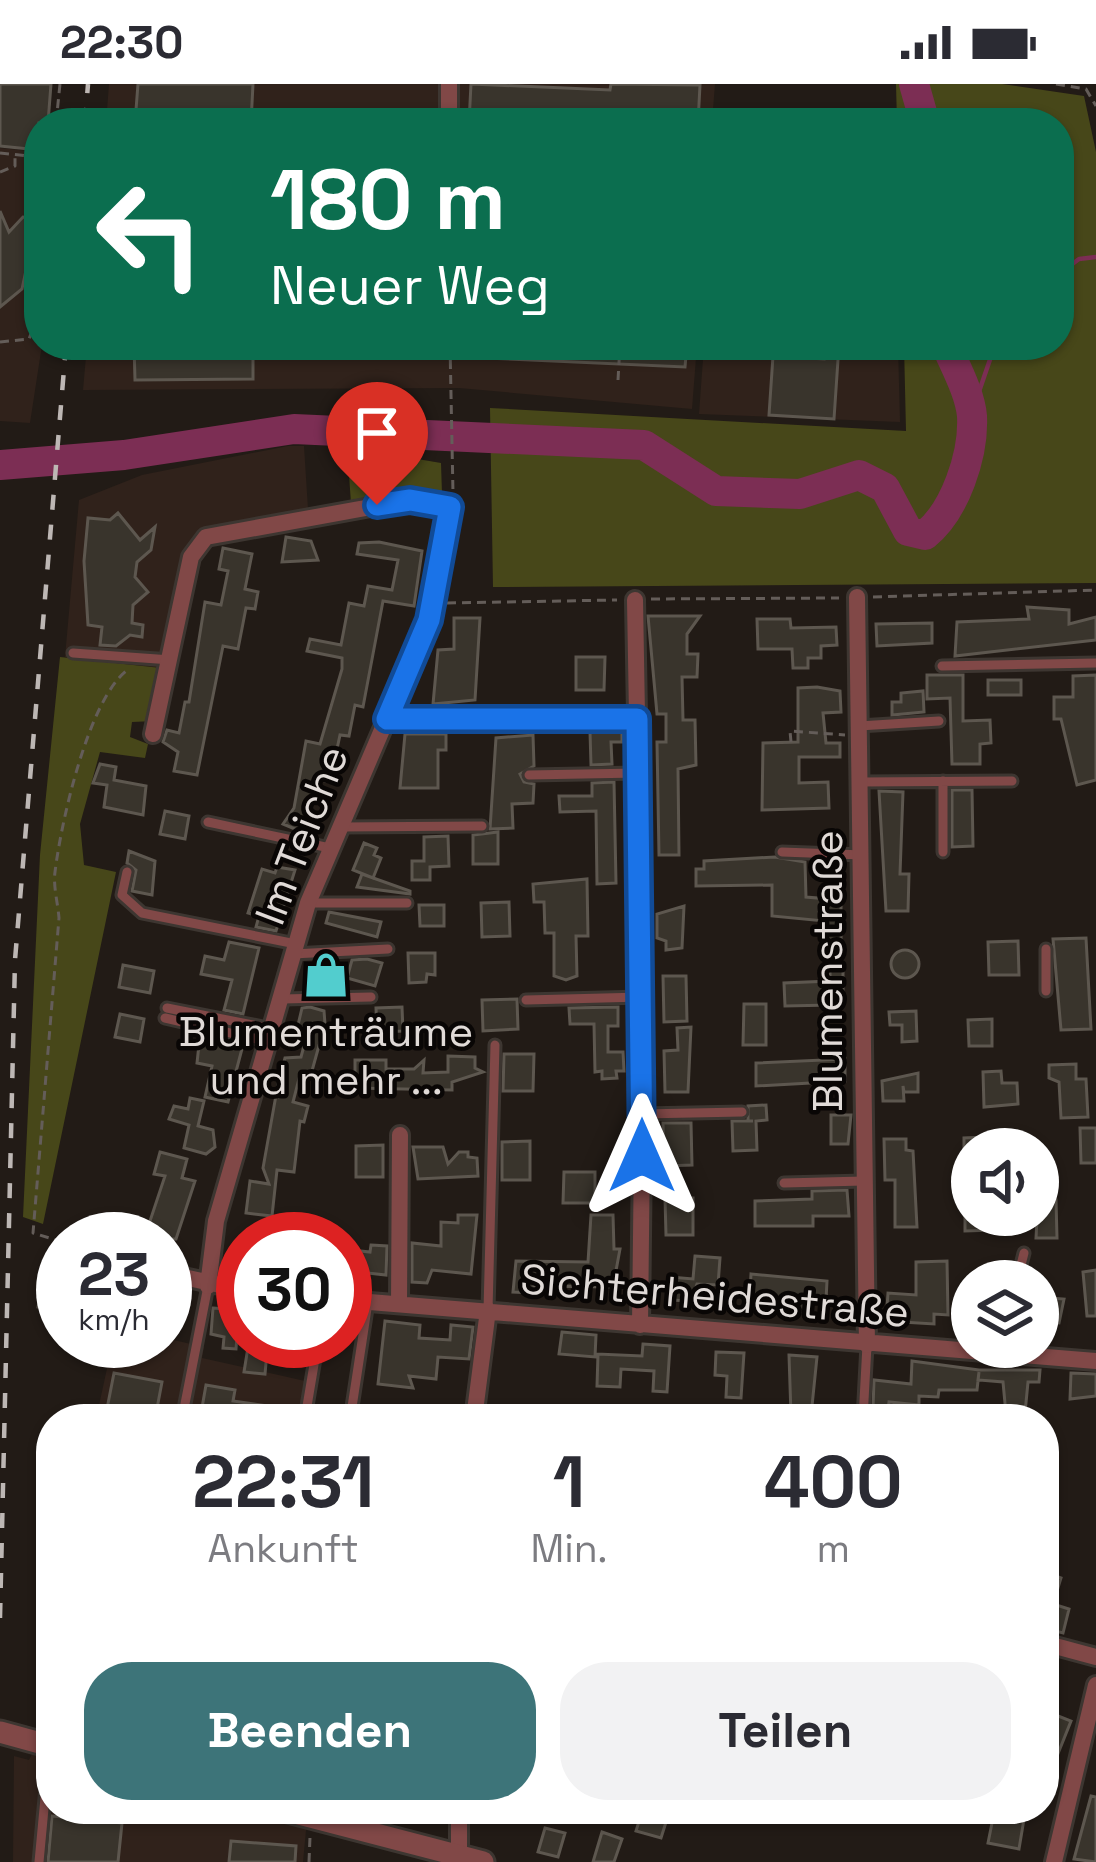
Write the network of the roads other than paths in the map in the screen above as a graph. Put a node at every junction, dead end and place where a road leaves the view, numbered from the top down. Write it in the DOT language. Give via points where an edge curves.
graph roads {
  1 [pos="857,597"];
  2 [pos="634,600"];
  3 [pos="73,653"];
  4 [pos="171,660"];
  5 [pos="1096,663"];
  6 [pos="942,666"];
  7 [pos="387,719"];
  8 [pos="637,719"];
  9 [pos="939,721"];
  10 [pos="859,730"];
  11 [pos="153,734"];
  12 [pos="638,773"];
  13 [pos="529,776"];
  14 [pos="943,781"];
  15 [pos="1012,781"];
  16 [pos="861,782"];
  17 [pos="208,822"];
  18 [pos="482,826"];
  19 [pos="340,827"];
  20 [pos="331,848"];
  21 [pos="782,852"];
  22 [pos="943,852"];
  23 [pos="863,855"];
  24 [pos="127,872"];
  25 [pos="308,903"];
  26 [pos="407,903"];
  27 [pos="295,949"];
  28 [pos="388,949"];
  29 [pos="1046,949"];
  30 [pos="1046,991"];
  31 [pos="371,997"];
  32 [pos="642,997"];
  33 [pos="282,999"];
  34 [pos="526,1000"];
  35 [pos="166,1013"];
  36 [pos="272,1035"];
  37 [pos="495,1045"];
  38 [pos="742,1112"];
  39 [pos="642,1114"];
  40 [pos="400,1135"];
  41 [pos="865,1181"];
  42 [pos="784,1183"];
  43 [pos="1024,1253"];
  44 [pos="1022,1260"];
  45 [pos="192,1281"];
  46 [pos="208,1286"];
  47 [pos="216,1287"];
  48 [pos="372,1302"];
  49 [pos="399,1304"];
  50 [pos="488,1310"];
  51 [pos="640,1324"];
  52 [pos="867,1345"];
  53 [pos="951,1349"];
  54 [pos="1059,1357"];
  55 [pos="1096,1361"];
  56 [pos="314,1368"];
  57 [pos="358,1368"];
  58 [pos="185,1404"];
  59 [pos="308,1404"];
  60 [pos="352,1404"];
  61 [pos="476,1404"];
  62 [pos="864,1404"];
  63 [pos="1059,1647"];
  64 [pos="1096,1657"];
  65 [pos="1096,1685"];
  66 [pos="0,1732"];
  67 [pos="36,1742"];
  68 [pos="43,1824"];
  69 [pos="335,1824"];
  70 [pos="459,1824"];
  71 [pos="459,1855"];
  72 [pos="39,1862"];
  73 [pos="483,1862"];
  74 [pos="1054,1862"];
  1 -- 10 [label="street, Blumenstraße"];
  2 -- 8 [label="street"];
  3 -- 4 [label="lane"];
  4 -- 7 [label="street, Im Teiche" via="191,557 206,537 410,500 450,507 429,620"];
  4 -- 11 [label="street"];
  5 -- 6 [label="lane"];
  7 -- 8 [label="street"];
  7 -- 19 [label="street, Im Teiche"];
  8 -- 12 [label="street"];
  9 -- 10 [label="lane"];
  10 -- 16 [label="street, Blumenstraße"];
  12 -- 13 [label="lane"];
  12 -- 32 [label="street"];
  14 -- 15 [label="lane"];
  14 -- 16 [label="lane"];
  14 -- 22 [label="lane"];
  16 -- 23 [label="street, Blumenstraße"];
  17 -- 20 [label="lane"];
  18 -- 19 [label="lane"];
  19 -- 20 [label="street, Im Teiche"];
  20 -- 25 [label="street, Im Teiche"];
  21 -- 23 [label="lane"];
  23 -- 41 [label="street, Blumenstraße"];
  24 -- 27 [label="lane" via="122,895 142,913"];
  25 -- 26 [label="lane"];
  25 -- 27 [label="street, Im Teiche"];
  27 -- 28 [label="lane"];
  27 -- 33 [label="street, Im Teiche"];
  29 -- 30 [label="lane"];
  31 -- 33 [label="lane"];
  32 -- 34 [label="lane"];
  32 -- 39 [label="street"];
  33 -- 36 [label="street, Im Teiche"];
  35 -- 36 [label="lane"];
  36 -- 46 [label="street, Im Teiche" via="216,1221"];
  37 -- 50 [label="lane"];
  38 -- 39 [label="lane"];
  39 -- 51 [label="street"];
  40 -- 49 [label="street"];
  41 -- 42 [label="lane"];
  41 -- 52 [label="street, Blumenstraße"];
  43 -- 44 [label="lane"];
  45 -- 46 [label="street"];
  46 -- 47 [label="street"];
  46 -- 58 [label="lane"];
  48 -- 49 [label="street, Sichterheidestraße"];
  49 -- 50 [label="street, Sichterheidestraße"];
  50 -- 51 [label="street, Sichterheidestraße"];
  50 -- 61 [label="street"];
  51 -- 52 [label="street, Sichterheidestraße"];
  52 -- 53 [label="street, Sichterheidestraße"];
  52 -- 62 [label="lane"];
  54 -- 55 [label="street, Sichterheidestraße"];
  56 -- 59 [label="lane"];
  57 -- 60 [label="lane"];
  63 -- 64 [label="street"];
  65 -- 74 [label="street"];
  66 -- 67 [label="street"];
  68 -- 72 [label="lane"];
  69 -- 71 [label="street"];
  70 -- 71 [label="street"];
  71 -- 73 [label="street"];
}
